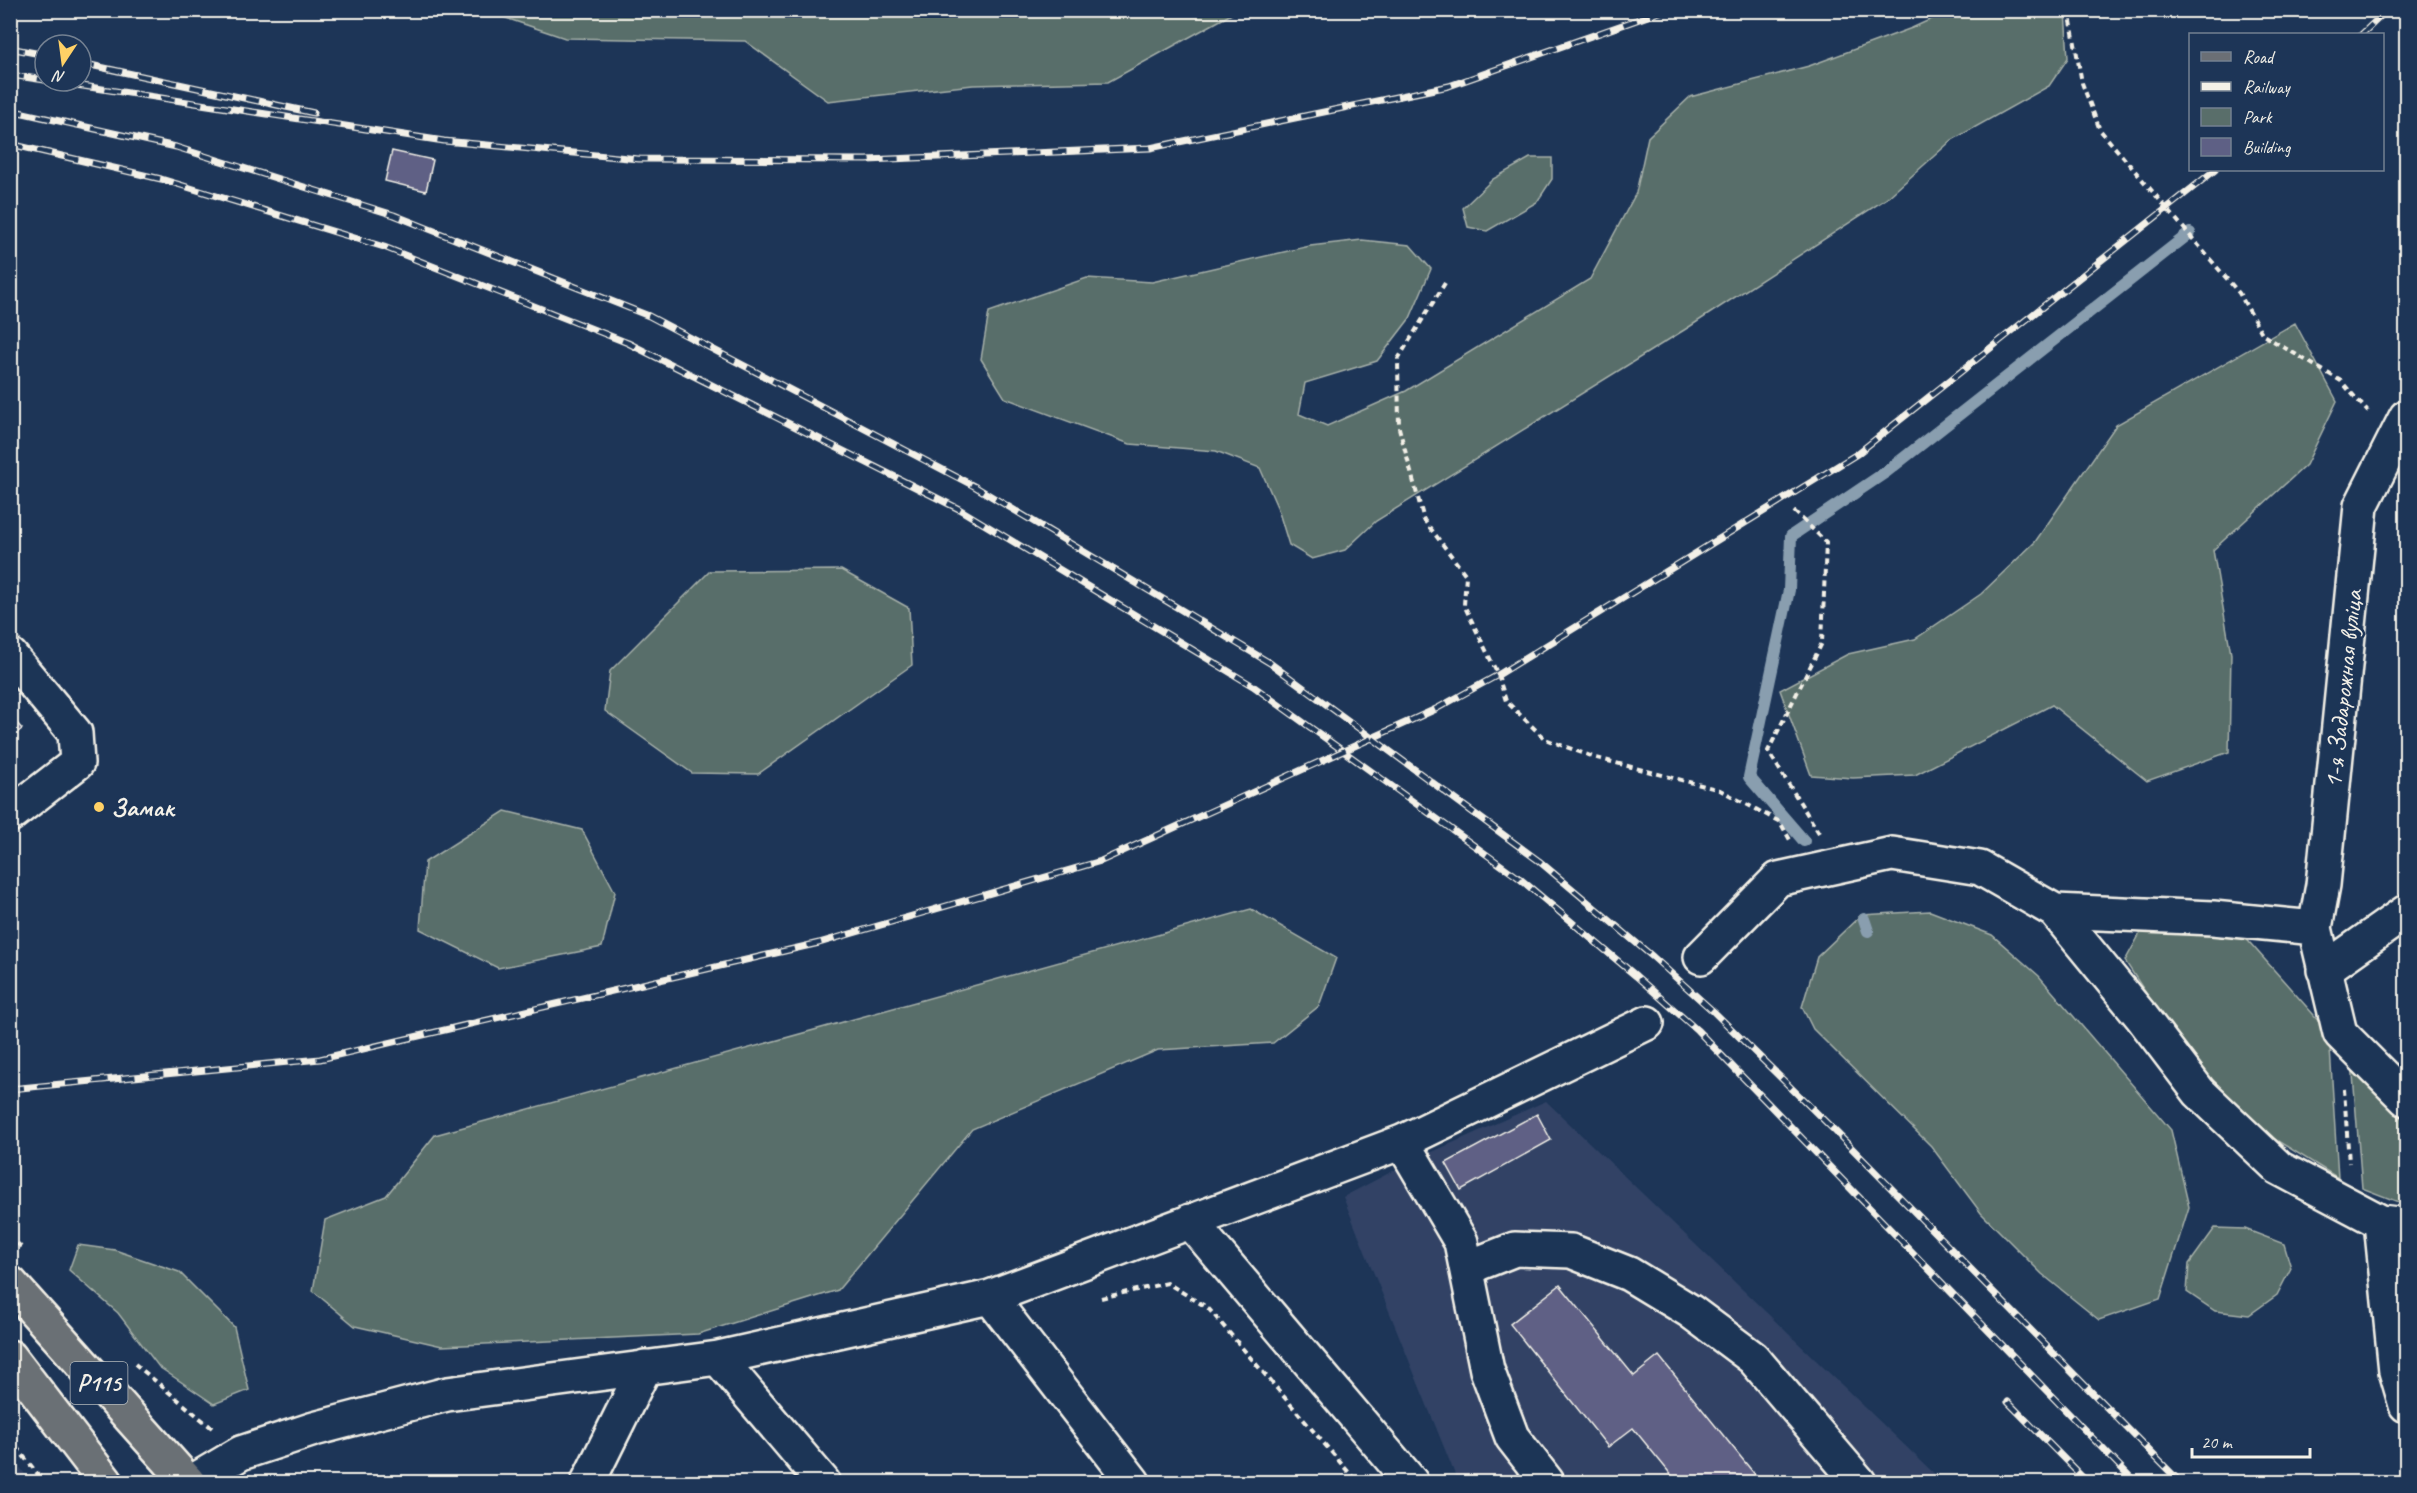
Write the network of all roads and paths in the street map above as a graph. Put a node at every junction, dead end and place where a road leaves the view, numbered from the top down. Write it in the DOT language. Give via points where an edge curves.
graph roads {
  1 [pos="2069,10"];
  2 [pos="1445,283"];
  3 [pos="2400,430"];
  4 [pos="1794,510"];
  5 [pos="10,655"];
  6 [pos="10,815"];
  7 [pos="1841,866"];
  8 [pos="1807,873"];
  9 [pos="2055,911"];
  10 [pos="2406,912"];
  11 [pos="2315,928"];
  12 [pos="1701,957"];
  13 [pos="2324,970"];
  14 [pos="1647,1023"];
  15 [pos="2340,1033"];
  16 [pos="2406,1099"];
  17 [pos="1402,1142"];
  18 [pos="2352,1205"];
  19 [pos="1190,1221"];
  20 [pos="2394,1223"];
  21 [pos="10,1236"];
  22 [pos="27,1253"];
  23 [pos="1467,1268"];
  24 [pos="10,1283"];
  25 [pos="990,1297"];
  26 [pos="1098,1298"];
  27 [pos="10,1357"];
  28 [pos="718,1358"];
  29 [pos="135,1363"];
  30 [pos="645,1367"];
  31 [pos="2406,1405"];
  32 [pos="10,1439"];
  33 [pos="241,1453"];
  34 [pos="44,1482"];
  35 [pos="106,1482"];
  36 [pos="190,1482"];
  37 [pos="588,1482"];
  38 [pos="823,1482"];
  39 [pos="1133,1482"];
  40 [pos="1357,1482"];
  41 [pos="1411,1482"];
  42 [pos="1547,1482"];
  43 [pos="1859,1482"];
  1 -- 3 [label="path" via="2082,83 2100,130 2240,293 2263,335 2341,381"];
  2 -- 8 [label="path" via="1398,359 1399,428 1424,520 1466,575 1464,605 1498,675 1506,701 1545,739 1593,758 1720,790 1780,822"];
  3 -- 11 [label="street, 1-я Задарожная вуліца" via="2361,506 2323,885"];
  4 -- 7 [label="path" via="1826,542 1822,643 1768,751"];
  5 -- 6 [label="street" via="75,733 77,763"];
  7 -- 8 [label="street"];
  7 -- 9 [label="street" via="1892,854 1980,868"];
  8 -- 12 [label="street" via="1778,879"];
  9 -- 11 [label="street" via="2213,918"];
  9 -- 18 [label="street" via="2199,1092 2279,1168"];
  10 -- 13 [label="street"];
  11 -- 13 [label="street, 1-я Задарожная вуліца"];
  13 -- 15 [label="street, 1-я Задарожная вуліца"];
  14 -- 17 [label="street"];
  15 -- 16 [label="street"];
  15 -- 18 [label="path"];
  17 -- 19 [label="street"];
  17 -- 23 [label="street" via="1461,1242"];
  18 -- 20 [label="street"];
  19 -- 25 [label="street"];
  19 -- 41 [label="street"];
  20 -- 31 [label="street" via="2396,1371"];
  21 -- 22 [label="path"];
  23 -- 42 [label="street" via="1487,1370 1512,1437"];
  23 -- 43 [label="street" via="1515,1249 1570,1251 1629,1274 1690,1311 1753,1358"];
  24 -- 36 [label="main road, Р115"];
  25 -- 28 [label="street"];
  25 -- 39 [label="street"];
  26 -- 40 [label="path" via="1167,1283 1208,1308"];
  27 -- 35 [label="main road, Р115"];
  28 -- 30 [label="street"];
  28 -- 38 [label="street"];
  29 -- 33 [label="path"];
  30 -- 33 [label="street" via="447,1394"];
  30 -- 37 [label="street"];
  32 -- 34 [label="path"];
  33 -- 36 [label="street"];
}
